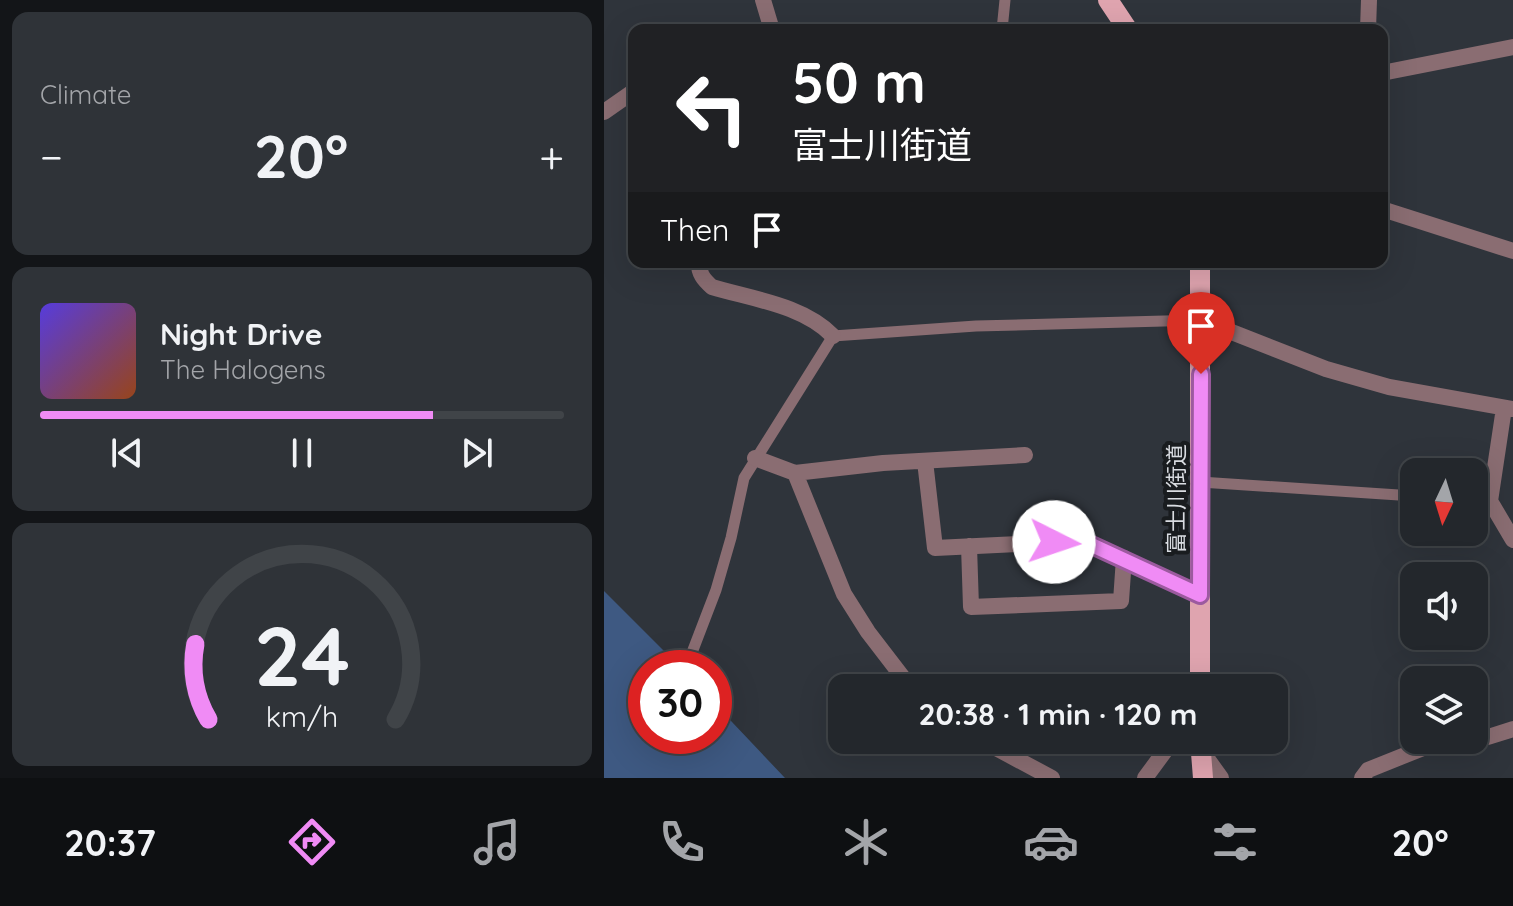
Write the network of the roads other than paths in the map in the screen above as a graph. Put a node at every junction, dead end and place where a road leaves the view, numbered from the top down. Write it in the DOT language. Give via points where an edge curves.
graph roads {
  1 [pos="763,0"];
  2 [pos="1005,0"];
  3 [pos="1108,0"];
  4 [pos="1369,0"];
  5 [pos="770,24"];
  6 [pos="1003,24"];
  7 [pos="1124,24"];
  8 [pos="1368,24"];
  9 [pos="1513,47"];
  10 [pos="1388,72"];
  11 [pos="628,95"];
  12 [pos="604,112"];
  13 [pos="1388,211"];
  14 [pos="1513,251"];
  15 [pos="698,268"];
  16 [pos="1200,268"];
  17 [pos="1201,320"];
  18 [pos="833,336"];
  19 [pos="1508,408"];
  20 [pos="1025,455"];
  21 [pos="755,458"];
  22 [pos="925,461"];
  23 [pos="795,473"];
  24 [pos="1488,480"];
  25 [pos="1200,482"];
  26 [pos="1400,495"];
  27 [pos="1488,509"];
  28 [pos="1513,540"];
  29 [pos="969,546"];
  30 [pos="1124,558"];
  31 [pos="1200,595"];
  32 [pos="693,650"];
  33 [pos="900,674"];
  34 [pos="1200,674"];
  35 [pos="1513,729"];
  36 [pos="1488,737"];
  37 [pos="1007,754"];
  38 [pos="1163,754"];
  39 [pos="1201,754"];
  40 [pos="1206,754"];
  41 [pos="1408,754"];
  42 [pos="1052,778"];
  43 [pos="1145,778"];
  44 [pos="1203,778"];
  45 [pos="1221,778"];
  46 [pos="1362,778"];
  1 -- 5 [label="street"];
  2 -- 6 [label="lane"];
  3 -- 7 [label="main road"];
  4 -- 8 [label="street"];
  9 -- 10 [label="street"];
  11 -- 12 [label="street"];
  13 -- 14 [label="street"];
  15 -- 18 [label="street" via="712,287 799,312"];
  16 -- 17 [label="main road, 富士川街道"];
  17 -- 18 [label="lane"];
  17 -- 19 [label="street" via="1326,369 1389,387"];
  17 -- 25 [label="main road, 富士川街道"];
  18 -- 21 [label="lane"];
  19 -- 24 [label="street"];
  20 -- 22 [label="street"];
  21 -- 23 [label="street"];
  21 -- 32 [label="lane" via="744,478 716,590"];
  22 -- 23 [label="street"];
  22 -- 29 [label="street" via="935,548"];
  23 -- 33 [label="street" via="844,594"];
  25 -- 26 [label="lane"];
  25 -- 31 [label="main road, 富士川街道"];
  27 -- 28 [label="street"];
  29 -- 30 [label="street" via="1083,541"];
  29 -- 30 [label="street" via="971,607 1121,601"];
  30 -- 31 [label="street"];
  31 -- 34 [label="main road, 富士川街道"];
  35 -- 36 [label="street"];
  37 -- 42 [label="street"];
  38 -- 43 [label="street"];
  39 -- 44 [label="main road"];
  40 -- 45 [label="street"];
  41 -- 46 [label="street" via="1368,770"];
}
